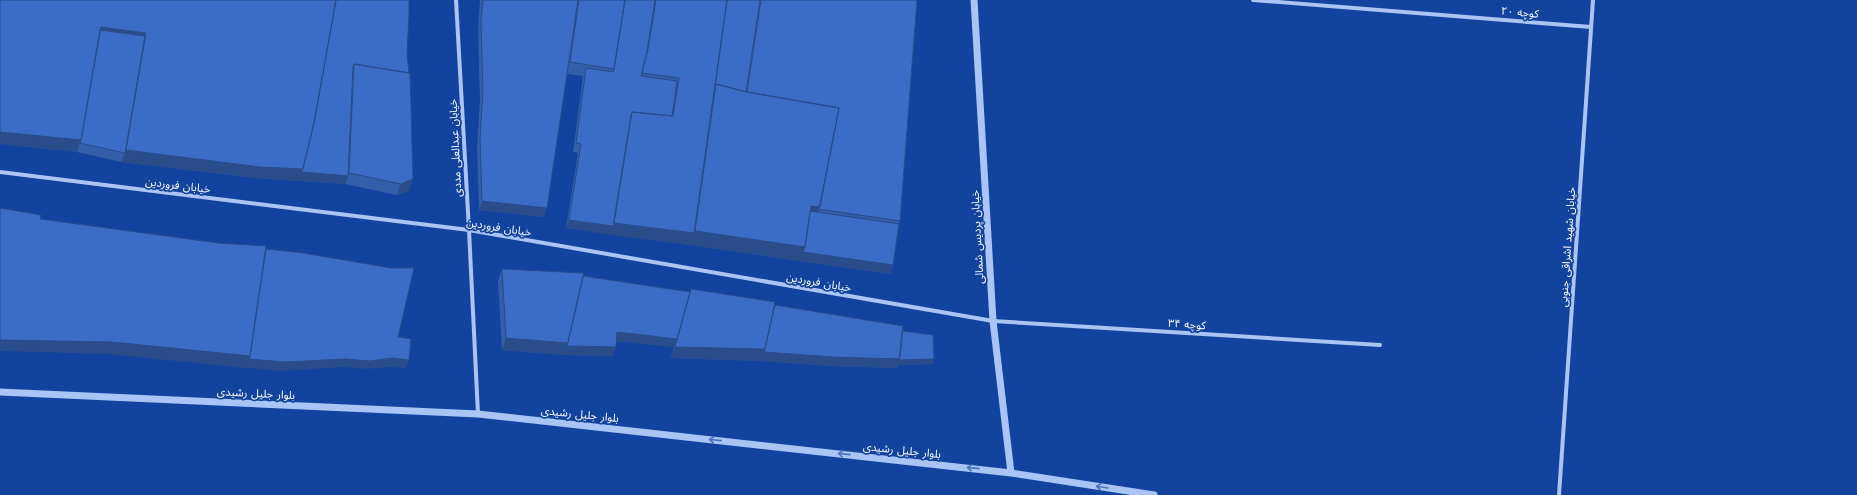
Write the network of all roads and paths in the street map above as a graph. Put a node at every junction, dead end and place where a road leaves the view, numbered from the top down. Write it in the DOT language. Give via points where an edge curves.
graph roads {
  1 [pos="456,0"];
  2 [pos="974,0"];
  3 [pos="1253,0"];
  4 [pos="1593,0"];
  5 [pos="1592,27"];
  6 [pos="0,172"];
  7 [pos="469,230"];
  8 [pos="993,321"];
  9 [pos="1380,345"];
  10 [pos="0,392"];
  11 [pos="478,414"];
  12 [pos="1011,473"];
  13 [pos="1154,495"];
  14 [pos="1559,495"];
  1 -- 7 [label="street, خیابان عبدالعلی مددی"];
  2 -- 8 [label="street, خیابان پردیس شمالی"];
  3 -- 5 [label="street, کوچه ۲۰"];
  4 -- 5 [label="street, خیابان شهید اشراقی جنوبی"];
  5 -- 14 [label="street, خیابان شهید اشراقی جنوبی"];
  6 -- 7 [label="street, خیابان فروردین"];
  7 -- 8 [label="street, خیابان فروردین"];
  7 -- 11 [label="street, خیابان عبدالعلی مددی"];
  8 -- 9 [label="street, کوچه ۳۴"];
  8 -- 12 [label="street, خیابان پردیس شمالی"];
  10 -- 11 [label="street, بلوار جلیل رشیدی"];
  12 -- 11 [label="street, بلوار جلیل رشیدی, one-way"];
  13 -- 12 [label="street, بلوار جلیل رشیدی, one-way"];
}
